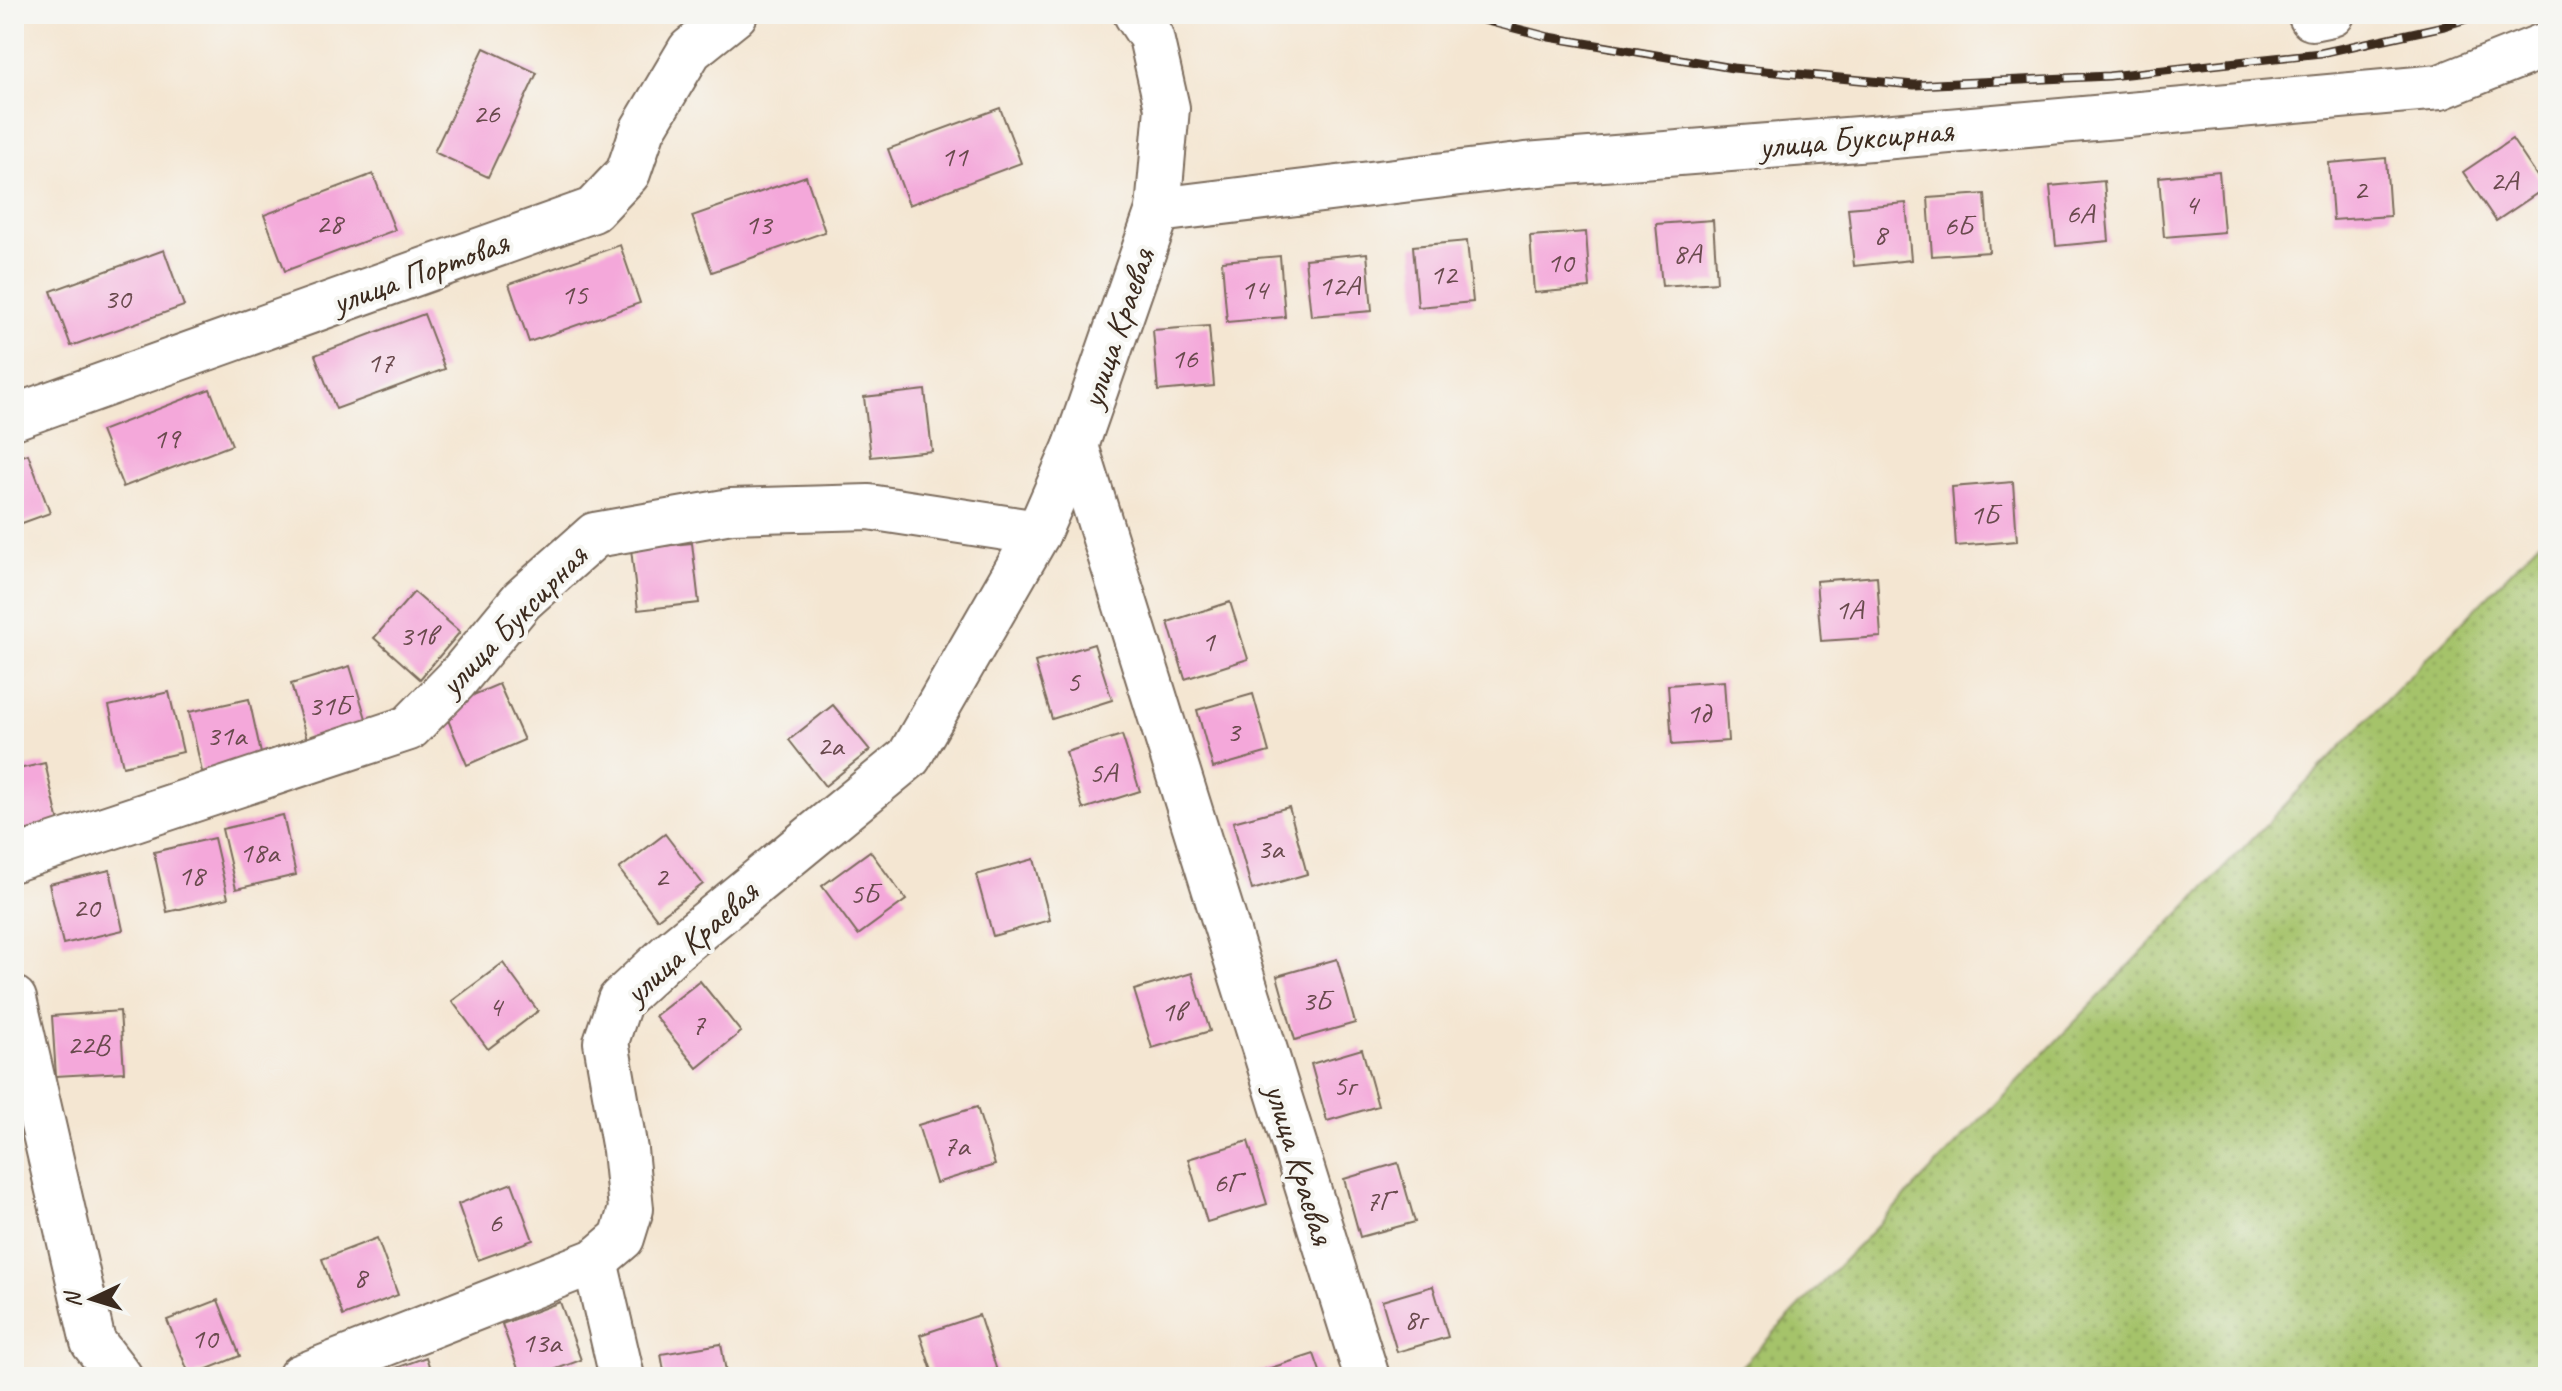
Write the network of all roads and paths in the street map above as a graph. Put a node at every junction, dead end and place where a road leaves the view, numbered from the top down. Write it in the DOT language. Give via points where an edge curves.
graph roads {
  1 [pos="735,14"];
  2 [pos="1136,14"];
  3 [pos="2310,14"];
  4 [pos="2332,14"];
  5 [pos="2548,44"];
  6 [pos="1158,210"];
  7 [pos="14,417"];
  8 [pos="1076,446"];
  9 [pos="1038,533"];
  10 [pos="14,859"];
  11 [pos="14,999"];
  12 [pos="595,1261"];
  13 [pos="120,1377"];
  14 [pos="300,1377"];
  15 [pos="622,1377"];
  16 [pos="1367,1377"];
  1 -- 7 [label="street, улица Портовая" via="690,50 643,129 628,173 593,210"];
  2 -- 6 [label="street, улица Краевая" via="1151,37 1167,108"];
  3 -- 4 [label="street"];
  5 -- 6 [label="street, улица Буксирная" via="2440,87 1526,165"];
  6 -- 8 [label="street, улица Краевая"];
  8 -- 9 [label="street, улица Краевая"];
  8 -- 16 [label="street, улица Краевая"];
  9 -- 10 [label="street, улица Буксирная" via="869,507 731,511 595,535 522,600 409,728"];
  9 -- 12 [label="street, улица Краевая" via="909,757 620,1000 606,1042 631,1209 622,1238"];
  11 -- 13 [label="street" via="93,1342"];
  12 -- 14 [label="street, улица Краевая"];
  12 -- 15 [label="street"];
}
